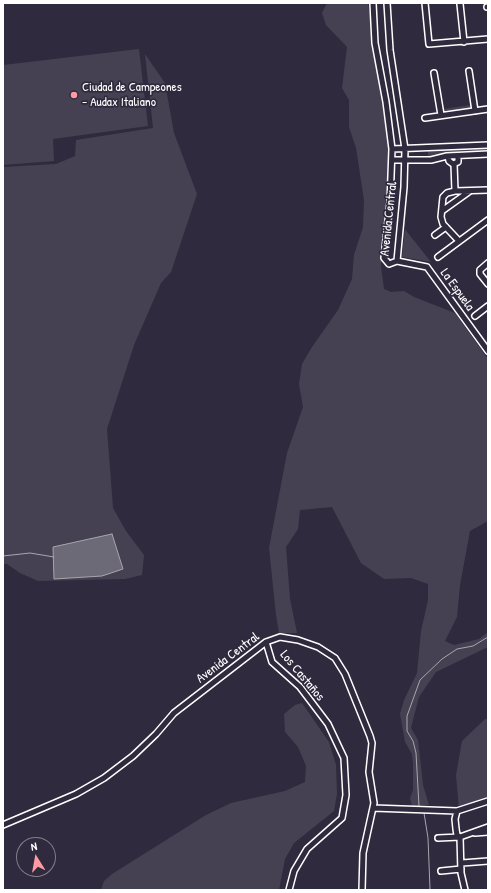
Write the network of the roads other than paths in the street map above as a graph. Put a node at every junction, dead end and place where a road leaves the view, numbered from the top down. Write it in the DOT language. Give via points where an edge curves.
graph roads {
  1 [pos="373,3"];
  2 [pos="387,3"];
  3 [pos="425,3"];
  4 [pos="460,4"];
  5 [pos="488,39"];
  6 [pos="464,42"];
  7 [pos="468,70"];
  8 [pos="434,73"];
  9 [pos="488,109"];
  10 [pos="474,111"];
  11 [pos="441,115"];
  12 [pos="425,118"];
  13 [pos="488,145"];
  14 [pos="427,148"];
  15 [pos="392,149"];
  16 [pos="405,149"];
  17 [pos="488,154"];
  18 [pos="448,156"];
  19 [pos="458,156"];
  20 [pos="392,160"];
  21 [pos="404,160"];
  22 [pos="428,160"];
  23 [pos="454,164"];
  24 [pos="488,190"];
  25 [pos="455,191"];
  26 [pos="470,191"];
  27 [pos="442,211"];
  28 [pos="488,220"];
  29 [pos="446,227"];
  30 [pos="435,235"];
  31 [pos="458,241"];
  32 [pos="438,257"];
  33 [pos="397,261"];
  34 [pos="488,263"];
  35 [pos="488,284"];
  36 [pos="488,306"];
  37 [pos="475,316"];
  38 [pos="488,351"];
  39 [pos="266,642"];
  40 [pos="488,801"];
  41 [pos="373,808"];
  42 [pos="457,811"];
  43 [pos="3,825"];
  44 [pos="488,827"];
  45 [pos="472,832"];
  46 [pos="488,832"];
  47 [pos="460,837"];
  48 [pos="438,838"];
  49 [pos="488,861"];
  50 [pos="462,863"];
  51 [pos="461,870"];
  52 [pos="441,871"];
  53 [pos="289,890"];
  54 [pos="362,890"];
  55 [pos="465,890"];
  1 -- 15 [label="street, Avenida Central" via="375,43"];
  2 -- 16 [label="street, Avenida Central" via="390,50"];
  3 -- 6 [label="street" via="429,44"];
  4 -- 6 [label="street"];
  5 -- 6 [label="street"];
  7 -- 10 [label="street"];
  8 -- 11 [label="street"];
  9 -- 10 [label="street"];
  10 -- 11 [label="street"];
  11 -- 12 [label="street"];
  13 -- 14 [label="street"];
  14 -- 16 [label="street"];
  14 -- 22 [label="street" via="424,155"];
  15 -- 16 [label="street"];
  15 -- 20 [label="street, Avenida Central"];
  16 -- 21 [label="street, Avenida Central"];
  17 -- 19 [label="street"];
  18 -- 19 [label="street"];
  18 -- 22 [label="street"];
  18 -- 23 [label="street" via="450,163"];
  19 -- 23 [label="street" via="458,162"];
  20 -- 21 [label="street"];
  20 -- 33 [label="street, Avenida Central" via="384,256 388,264"];
  21 -- 22 [label="street"];
  21 -- 33 [label="street, Avenida Central" via="404,193"];
  23 -- 25 [label="street"];
  24 -- 26 [label="street"];
  25 -- 26 [label="street"];
  25 -- 27 [label="street" via="443,197"];
  26 -- 27 [label="street"];
  27 -- 29 [label="street" via="442,221"];
  28 -- 31 [label="street"];
  29 -- 30 [label="street"];
  29 -- 31 [label="street"];
  31 -- 32 [label="street"];
  33 -- 38 [label="street, La Espuela" via="427,267"];
  34 -- 35 [label="street" via="480,270 480,274"];
  36 -- 37 [label="street"];
  39 -- 41 [label="street, Avenida Central" via="280,637 298,640 335,658 345,674 370,736 369,772"];
  39 -- 43 [label="street, Avenida Central" via="174,714 133,756 104,778 76,794"];
  39 -- 53 [label="street, Los Castaños" via="272,662 300,688 328,724 344,758 346,795 342,818 307,849 294,871"];
  40 -- 42 [label="street"];
  41 -- 42 [label="street"];
  41 -- 54 [label="street, Avenida Central" via="363,853"];
  42 -- 47 [label="street" via="456,829"];
  44 -- 45 [label="street"];
  45 -- 46 [label="street"];
  45 -- 47 [label="street"];
  47 -- 48 [label="street"];
  47 -- 50 [label="street"];
  49 -- 50 [label="street"];
  50 -- 51 [label="street"];
  51 -- 52 [label="street"];
  51 -- 55 [label="street"];
}
